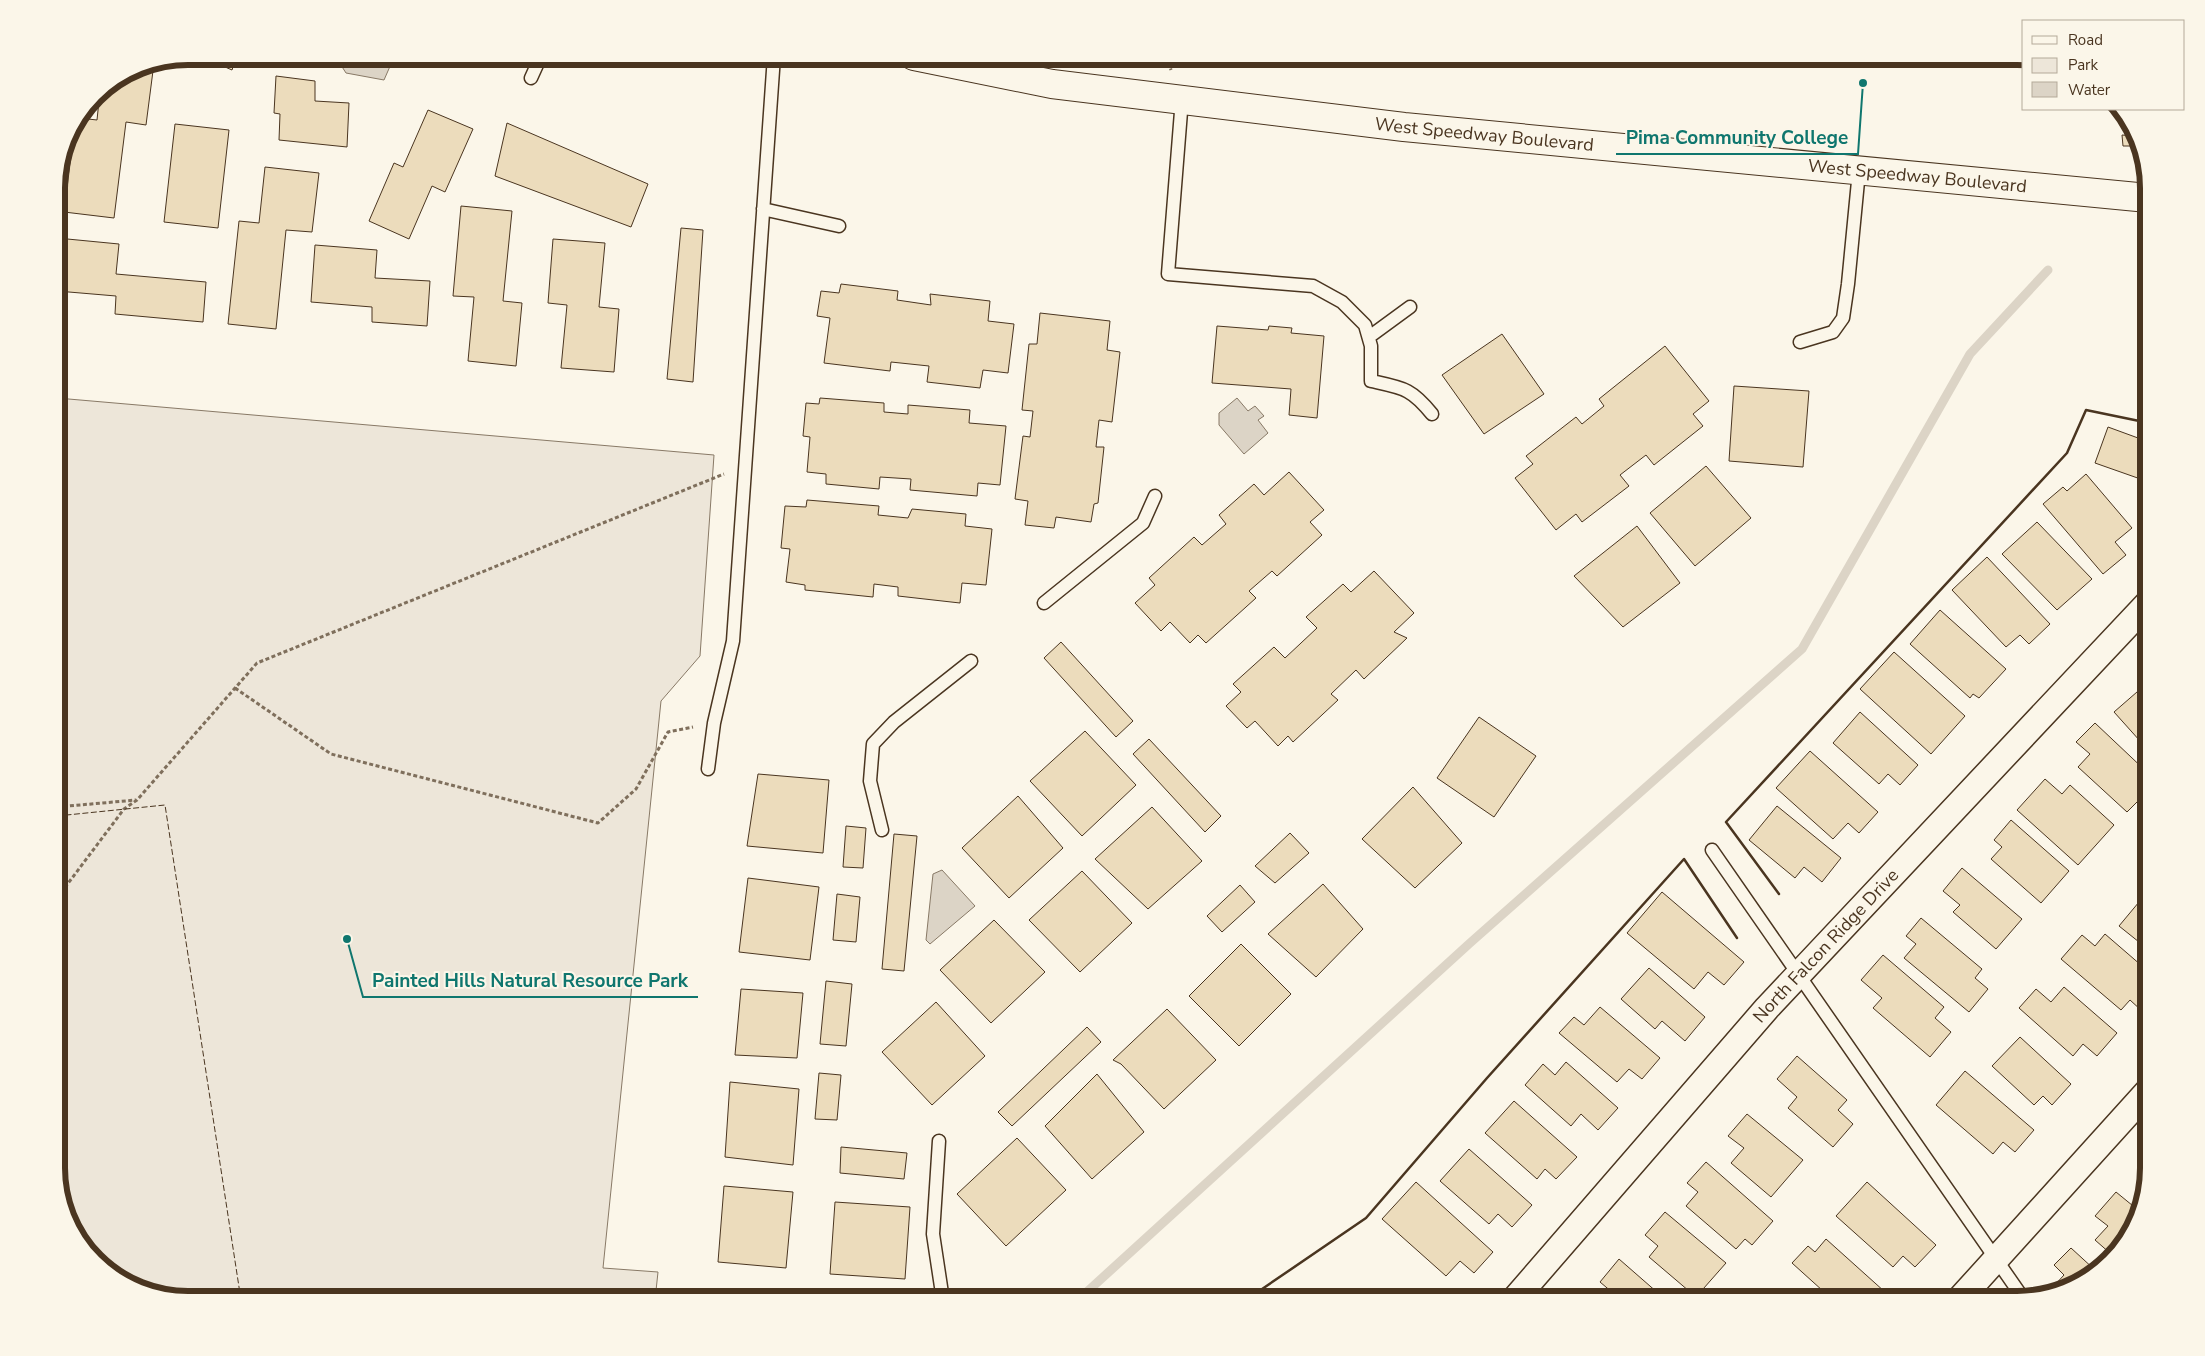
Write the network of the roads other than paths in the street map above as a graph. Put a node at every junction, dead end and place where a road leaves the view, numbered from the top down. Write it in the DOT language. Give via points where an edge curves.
graph roads {
  1 [pos="537,65"];
  2 [pos="773,65"];
  3 [pos="958,65"];
  4 [pos="531,78"];
  5 [pos="1182,99"];
  6 [pos="1859,171"];
  7 [pos="2140,197"];
  8 [pos="763,209"];
  9 [pos="840,226"];
  10 [pos="1410,307"];
  11 [pos="1369,337"];
  12 [pos="1800,342"];
  13 [pos="1432,414"];
  14 [pos="1155,496"];
  15 [pos="1044,603"];
  16 [pos="2140,615"];
  17 [pos="972,661"];
  18 [pos="708,769"];
  19 [pos="882,830"];
  20 [pos="1712,850"];
  21 [pos="1798,974"];
  22 [pos="2140,1100"];
  23 [pos="940,1141"];
  24 [pos="1996,1259"];
  25 [pos="942,1291"];
  26 [pos="1522,1291"];
  27 [pos="1967,1291"];
  28 [pos="2018,1291"];
  1 -- 4 [label="lane"];
  2 -- 8 [label="lane"];
  3 -- 5 [label="main road, West Speedway Boulevard" via="1052,84"];
  5 -- 6 [label="main road, West Speedway Boulevard" via="1404,127"];
  5 -- 11 [label="lane" via="1168,274 1313,286 1342,302 1364,325"];
  6 -- 7 [label="main road, West Speedway Boulevard"];
  6 -- 12 [label="lane" via="1842,318 1833,332"];
  8 -- 9 [label="lane"];
  8 -- 18 [label="lane" via="733,641 714,723"];
  10 -- 11 [label="lane"];
  11 -- 13 [label="lane" via="1373,362 1371,381 1399,387 1418,396"];
  14 -- 15 [label="lane" via="1143,523"];
  16 -- 21 [label="street, North Falcon Ridge Drive"];
  17 -- 19 [label="lane" via="894,722 873,744 870,782"];
  20 -- 21 [label="lane"];
  21 -- 24 [label="lane"];
  21 -- 26 [label="street, North Falcon Ridge Drive"];
  22 -- 24 [label="street"];
  23 -- 25 [label="lane" via="933,1234"];
  24 -- 27 [label="street"];
  24 -- 28 [label="lane"];
}
